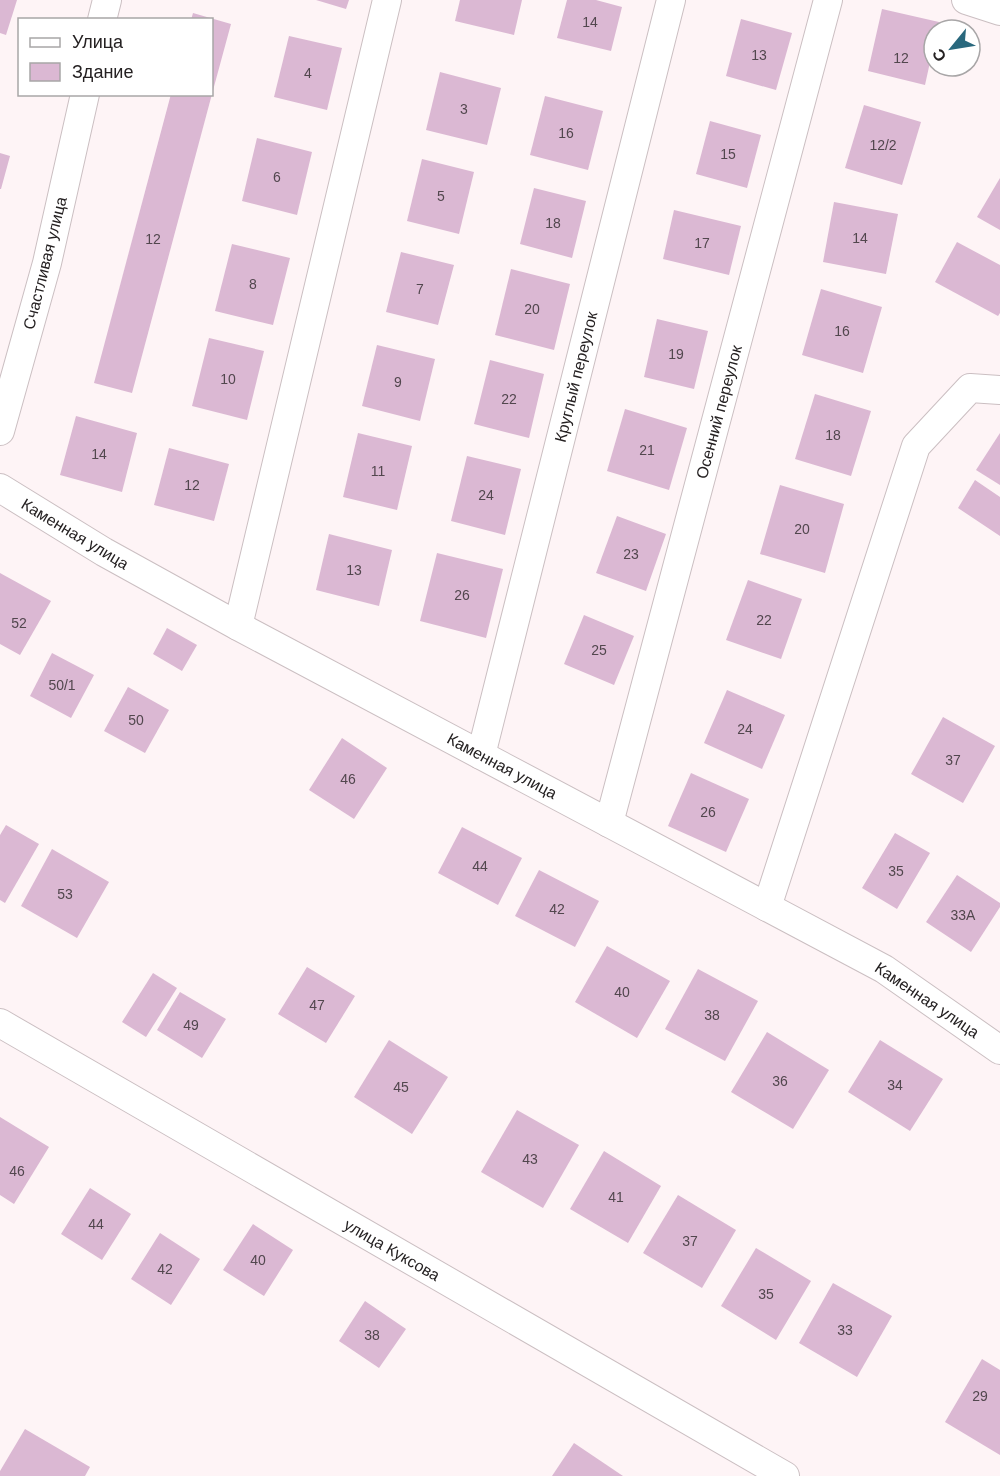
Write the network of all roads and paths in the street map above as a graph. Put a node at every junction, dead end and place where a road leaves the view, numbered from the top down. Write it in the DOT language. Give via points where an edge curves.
graph roads {
  1 [pos="107,0"];
  2 [pos="387,0"];
  3 [pos="671,0"];
  4 [pos="828,0"];
  5 [pos="966,0"];
  6 [pos="1000,11"];
  7 [pos="102,18"];
  8 [pos="85,96"];
  9 [pos="1000,389"];
  10 [pos="0,431"];
  11 [pos="0,488"];
  12 [pos="238,626"];
  13 [pos="481,755"];
  14 [pos="609,823"];
  15 [pos="767,907"];
  16 [pos="0,1023"];
  17 [pos="1000,1050"];
  18 [pos="785,1476"];
  1 -- 7 [label="street"];
  2 -- 12 [label="street"];
  3 -- 13 [label="street, Круглый переулок"];
  4 -- 14 [label="street, Осенний переулок"];
  5 -- 6 [label="street"];
  8 -- 10 [label="street, Счастливая улица" via="46,263"];
  9 -- 15 [label="street" via="970,388 916,446"];
  11 -- 12 [label="street, Каменная улица" via="104,552"];
  12 -- 13 [label="street, Каменная улица"];
  13 -- 14 [label="street, Каменная улица"];
  14 -- 15 [label="street, Каменная улица"];
  15 -- 17 [label="street, Каменная улица" via="884,969"];
  16 -- 18 [label="street, улица Куксова"];
}
